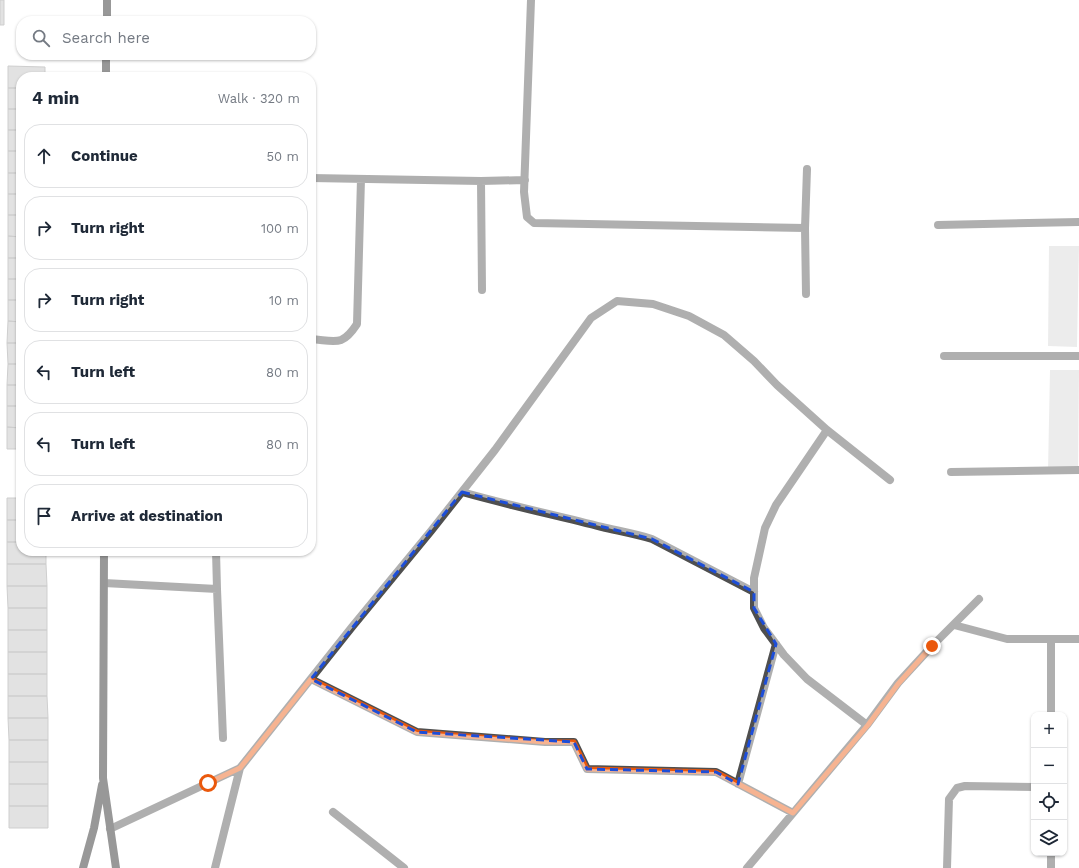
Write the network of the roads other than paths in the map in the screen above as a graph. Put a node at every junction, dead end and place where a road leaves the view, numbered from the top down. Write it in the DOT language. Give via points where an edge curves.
graph roads {
  1 [pos="107,0"];
  2 [pos="531,0"];
  3 [pos="107,16"];
  4 [pos="106,60"];
  5 [pos="106,72"];
  6 [pos="807,169"];
  7 [pos="316,178"];
  8 [pos="361,180"];
  9 [pos="525,180"];
  10 [pos="481,181"];
  11 [pos="1079,222"];
  12 [pos="938,225"];
  13 [pos="805,228"];
  14 [pos="482,290"];
  15 [pos="806,294"];
  16 [pos="316,339"];
  17 [pos="944,356"];
  18 [pos="1079,356"];
  19 [pos="827,430"];
  20 [pos="1079,470"];
  21 [pos="951,472"];
  22 [pos="890,480"];
  23 [pos="462,492"];
  24 [pos="104,556"];
  25 [pos="216,556"];
  26 [pos="104,583"];
  27 [pos="216,589"];
  28 [pos="754,592"];
  29 [pos="979,599"];
  30 [pos="954,625"];
  31 [pos="1079,639"];
  32 [pos="1051,640"];
  33 [pos="776,644"];
  34 [pos="311,679"];
  35 [pos="1051,712"];
  36 [pos="868,725"];
  37 [pos="223,738"];
  38 [pos="240,768"];
  39 [pos="103,778"];
  40 [pos="738,784"];
  41 [pos="1031,787"];
  42 [pos="333,812"];
  43 [pos="793,813"];
  44 [pos="110,829"];
  45 [pos="1051,856"];
  46 [pos="83,868"];
  47 [pos="116,868"];
  48 [pos="215,868"];
  49 [pos="404,868"];
  50 [pos="747,868"];
  51 [pos="947,868"];
  52 [pos="1051,868"];
  1 -- 3 [label="main road"];
  2 -- 9 [label="street"];
  4 -- 5 [label="main road"];
  6 -- 13 [label="street"];
  7 -- 8 [label="street"];
  8 -- 10 [label="street"];
  8 -- 16 [label="street" via="357,324 350,335 340,341"];
  9 -- 10 [label="street"];
  9 -- 13 [label="street" via="527,217 534,223"];
  10 -- 14 [label="street"];
  11 -- 12 [label="street"];
  13 -- 15 [label="street"];
  17 -- 18 [label="street"];
  19 -- 22 [label="street"];
  19 -- 23 [label="street" via="724,335 689,316 653,304 617,301 591,318"];
  19 -- 28 [label="street" via="776,505 765,528 754,578"];
  20 -- 21 [label="street"];
  23 -- 28 [label="street" via="515,507 638,534"];
  23 -- 34 [label="street"];
  24 -- 26 [label="main road"];
  25 -- 27 [label="street"];
  26 -- 27 [label="street"];
  26 -- 39 [label="main road"];
  27 -- 37 [label="street"];
  28 -- 33 [label="street" via="754,608"];
  29 -- 30 [label="street"];
  30 -- 32 [label="street" via="1007,639"];
  30 -- 36 [label="street" via="898,684"];
  31 -- 32 [label="street"];
  32 -- 35 [label="street"];
  33 -- 36 [label="street" via="807,678"];
  33 -- 40 [label="street"];
  34 -- 38 [label="street"];
  34 -- 40 [label="street" via="417,732 574,742 587,769 716,772"];
  36 -- 43 [label="street"];
  38 -- 44 [label="street"];
  38 -- 48 [label="street"];
  39 -- 44 [label="main road"];
  39 -- 46 [label="main road" via="94,828"];
  40 -- 43 [label="street"];
  41 -- 51 [label="street" via="957,788 949,799"];
  42 -- 49 [label="street"];
  43 -- 50 [label="street"];
  44 -- 47 [label="main road"];
  45 -- 52 [label="street"];
}
